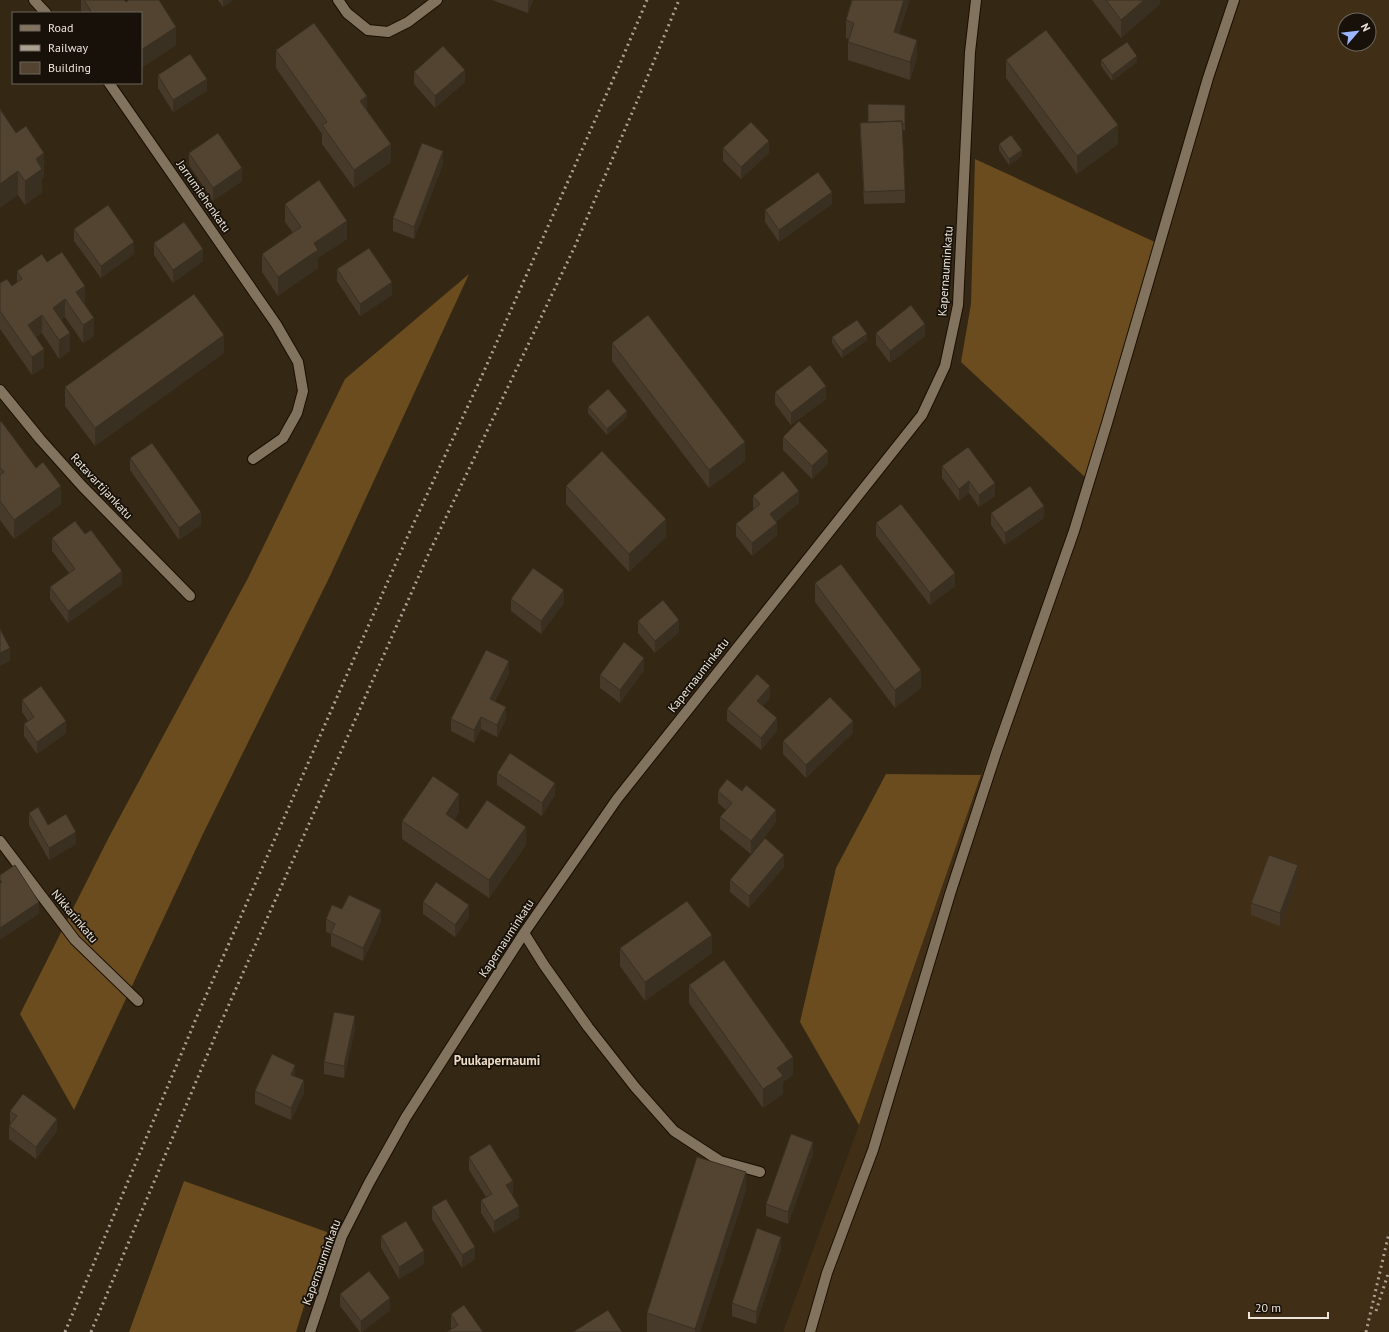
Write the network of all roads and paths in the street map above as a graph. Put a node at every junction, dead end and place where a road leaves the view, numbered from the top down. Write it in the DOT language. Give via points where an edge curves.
graph roads {
  1 [pos="34,0"];
  2 [pos="338,0"];
  3 [pos="437,0"];
  4 [pos="976,0"];
  5 [pos="1234,0"];
  6 [pos="45,12"];
  7 [pos="110,84"];
  8 [pos="0,390"];
  9 [pos="253,459"];
  10 [pos="190,596"];
  11 [pos="0,841"];
  12 [pos="4,854"];
  13 [pos="524,933"];
  14 [pos="138,1001"];
  15 [pos="760,1172"];
  16 [pos="310,1332"];
  17 [pos="810,1332"];
  1 -- 6 [label="street"];
  2 -- 3 [label="street" via="347,14 368,30 388,32 408,22"];
  4 -- 13 [label="street, Kapernauminkatu" via="970,52 958,305 945,366 922,415 617,799"];
  5 -- 17 [label="street" via="1208,78 1076,524 996,753 948,901 873,1150 827,1273"];
  7 -- 9 [label="street, Jarrumiehenkatu" via="276,324 298,362 303,391 297,413 282,438"];
  8 -- 10 [label="street, Ratavartijankatu" via="82,486"];
  11 -- 12 [label="street, Nikkarinkatu"];
  12 -- 14 [label="street, Nikkarinkatu" via="75,940"];
  13 -- 15 [label="street" via="588,1027 635,1087 674,1131 720,1161"];
  13 -- 16 [label="street, Kapernauminkatu" via="406,1117 370,1183 342,1236"];
}
